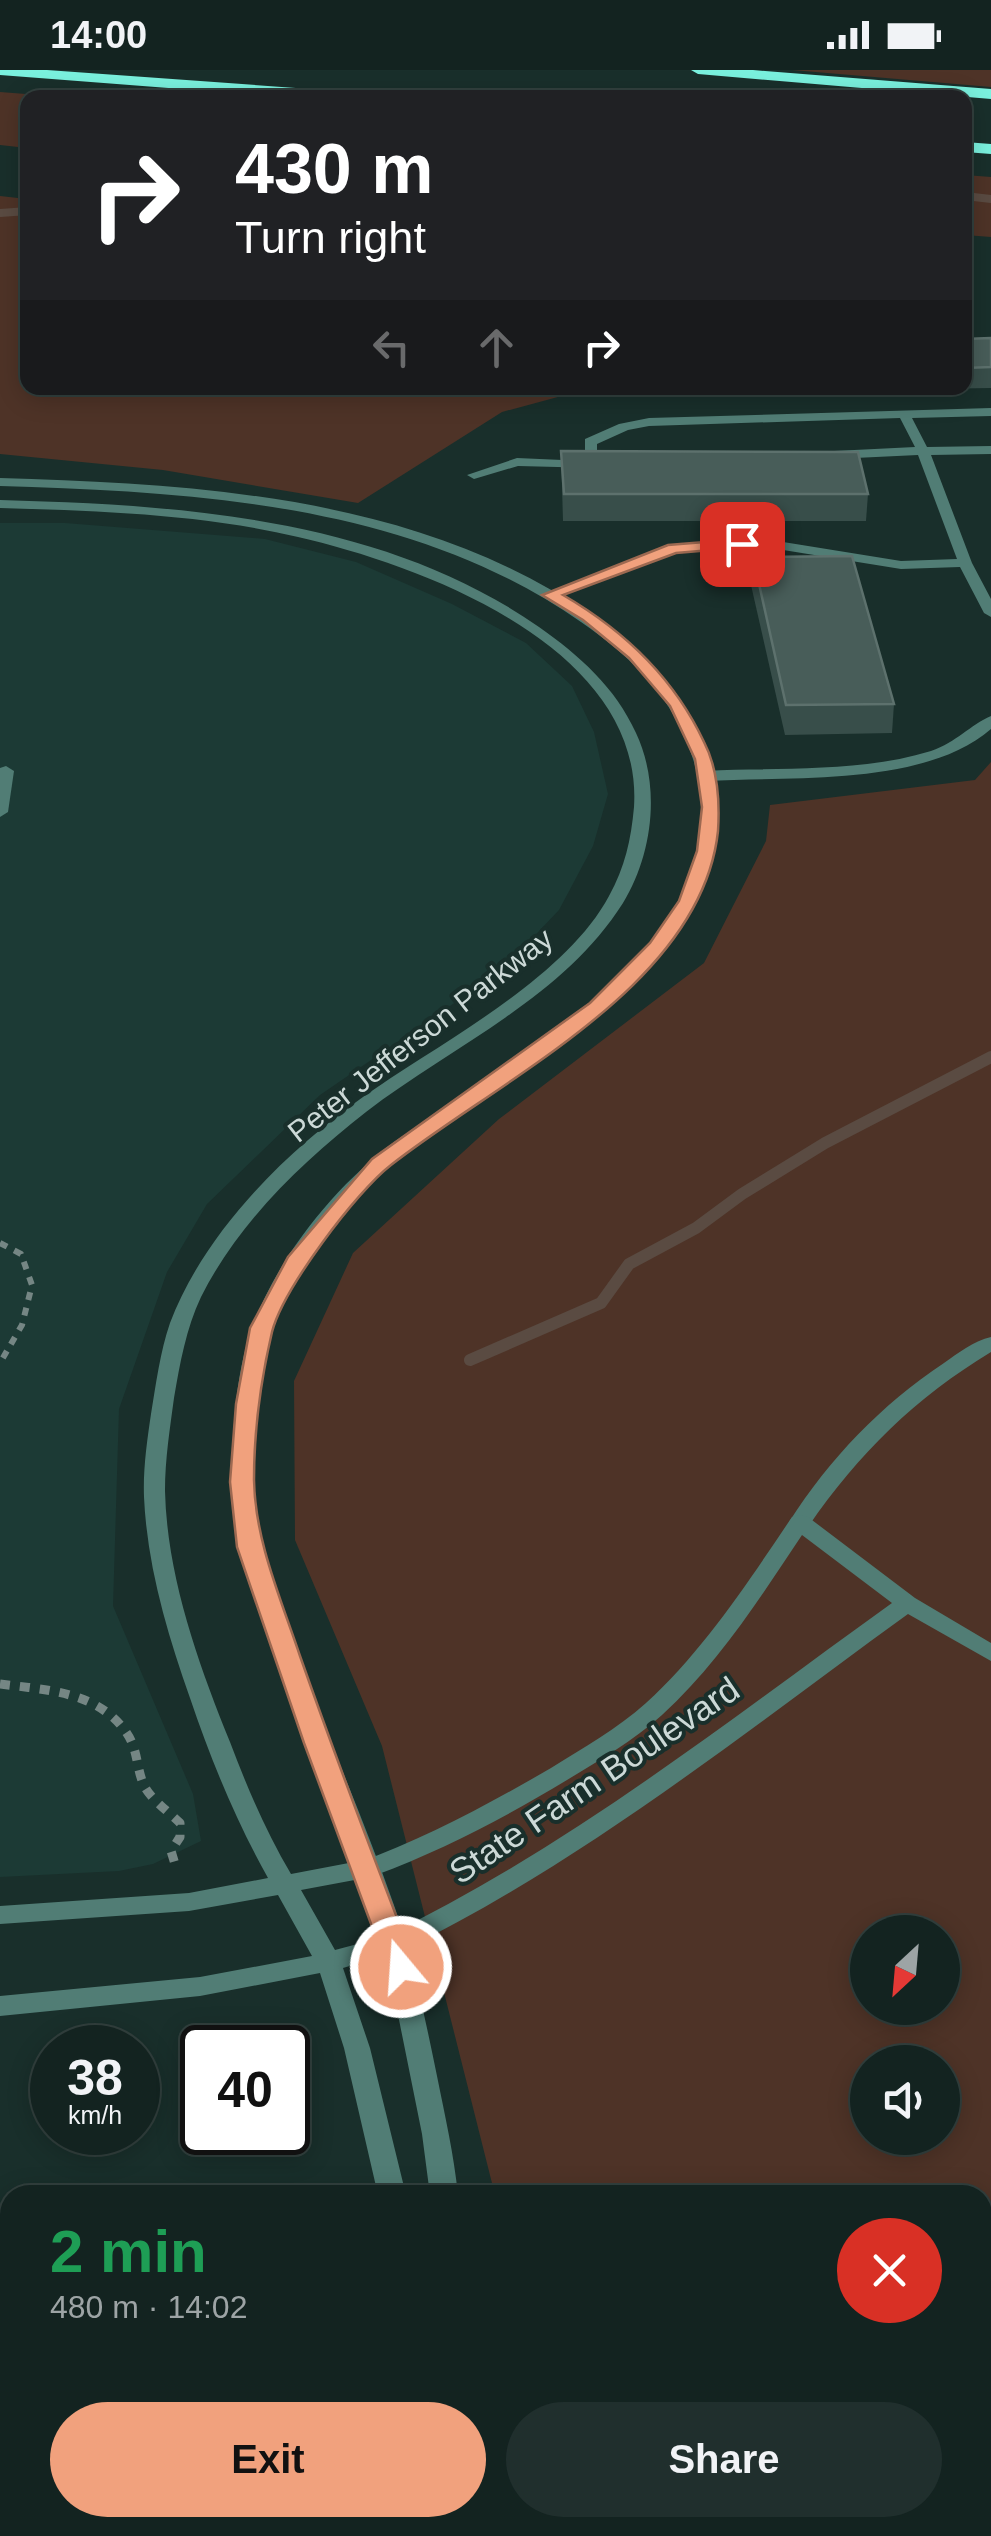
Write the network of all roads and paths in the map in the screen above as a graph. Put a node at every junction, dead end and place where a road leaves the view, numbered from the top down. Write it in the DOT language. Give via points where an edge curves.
graph roads {
  1 [pos="698,70"];
  2 [pos="0,71"];
  3 [pos="256,90"];
  4 [pos="942,90"];
  5 [pos="991,412"];
  6 [pos="904,416"];
  7 [pos="991,450"];
  8 [pos="923,451"];
  9 [pos="826,455"];
  10 [pos="592,464"];
  11 [pos="612,464"];
  12 [pos="474,475"];
  13 [pos="0,482"];
  14 [pos="0,504"];
  15 [pos="964,562"];
  16 [pos="550,595"];
  17 [pos="991,613"];
  18 [pos="991,721"];
  19 [pos="6,771"];
  20 [pos="706,776"];
  21 [pos="0,812"];
  22 [pos="0,1243"];
  23 [pos="991,1343"];
  24 [pos="0,1363"];
  25 [pos="800,1522"];
  26 [pos="907,1603"];
  27 [pos="991,1653"];
  28 [pos="0,1684"];
  29 [pos="175,1864"];
  30 [pos="367,1868"];
  31 [pos="285,1887"];
  32 [pos="0,1915"];
  33 [pos="395,1943"];
  34 [pos="329,1964"];
  35 [pos="0,2006"];
  36 [pos="390,2185"];
  37 [pos="442,2185"];
  1 -- 4 [label="highway"];
  2 -- 3 [label="highway"];
  5 -- 6 [label="street"];
  6 -- 8 [label="street"];
  6 -- 10 [label="street" via="649,422 590,442"];
  7 -- 8 [label="street"];
  8 -- 9 [label="street"];
  8 -- 15 [label="street"];
  10 -- 11 [label="street"];
  10 -- 12 [label="street" via="517,462"];
  13 -- 16 [label="street" via="125,484 326,512 482,562"];
  14 -- 31 [label="street, Peter Jefferson Parkway" via="112,506 298,532 442,579 539,630 581,665 618,711 641,762 646,806 640,846 622,891 594,932 536,986 321,1138 226,1241 181,1320 163,1403 154,1498 163,1566 214,1730"];
  15 -- 16 [label="street" via="901,565 777,545 674,548"];
  15 -- 17 [label="street"];
  16 -- 20 [label="street" via="589,617 678,704"];
  18 -- 20 [label="street" via="962,744 928,756"];
  19 -- 21 [label="street"];
  20 -- 30 [label="street" via="706,851 688,901 658,947 597,1007 379,1163 299,1257 262,1328 242,1482 250,1547"];
  22 -- 24 [label="path" via="21,1254 32,1285 22,1325"];
  23 -- 25 [label="street, State Farm Boulevard" via="877,1423 840,1462"];
  25 -- 26 [label="street"];
  25 -- 30 [label="street, State Farm Boulevard" via="700,1662 652,1711 495,1812"];
  26 -- 27 [label="street"];
  26 -- 33 [label="street, State Farm Boulevard" via="652,1788 468,1906"];
  28 -- 29 [label="path" via="67,1693 101,1706 126,1732 143,1785 180,1823 171,1851"];
  30 -- 31 [label="street, State Farm Boulevard"];
  30 -- 33 [label="street"];
  31 -- 32 [label="street, State Farm Boulevard" via="189,1902"];
  31 -- 34 [label="street, Peter Jefferson Parkway"];
  33 -- 34 [label="street, State Farm Boulevard"];
  33 -- 37 [label="street"];
  34 -- 35 [label="street, State Farm Boulevard" via="190,1989"];
  34 -- 36 [label="street, Peter Jefferson Parkway"];
}
